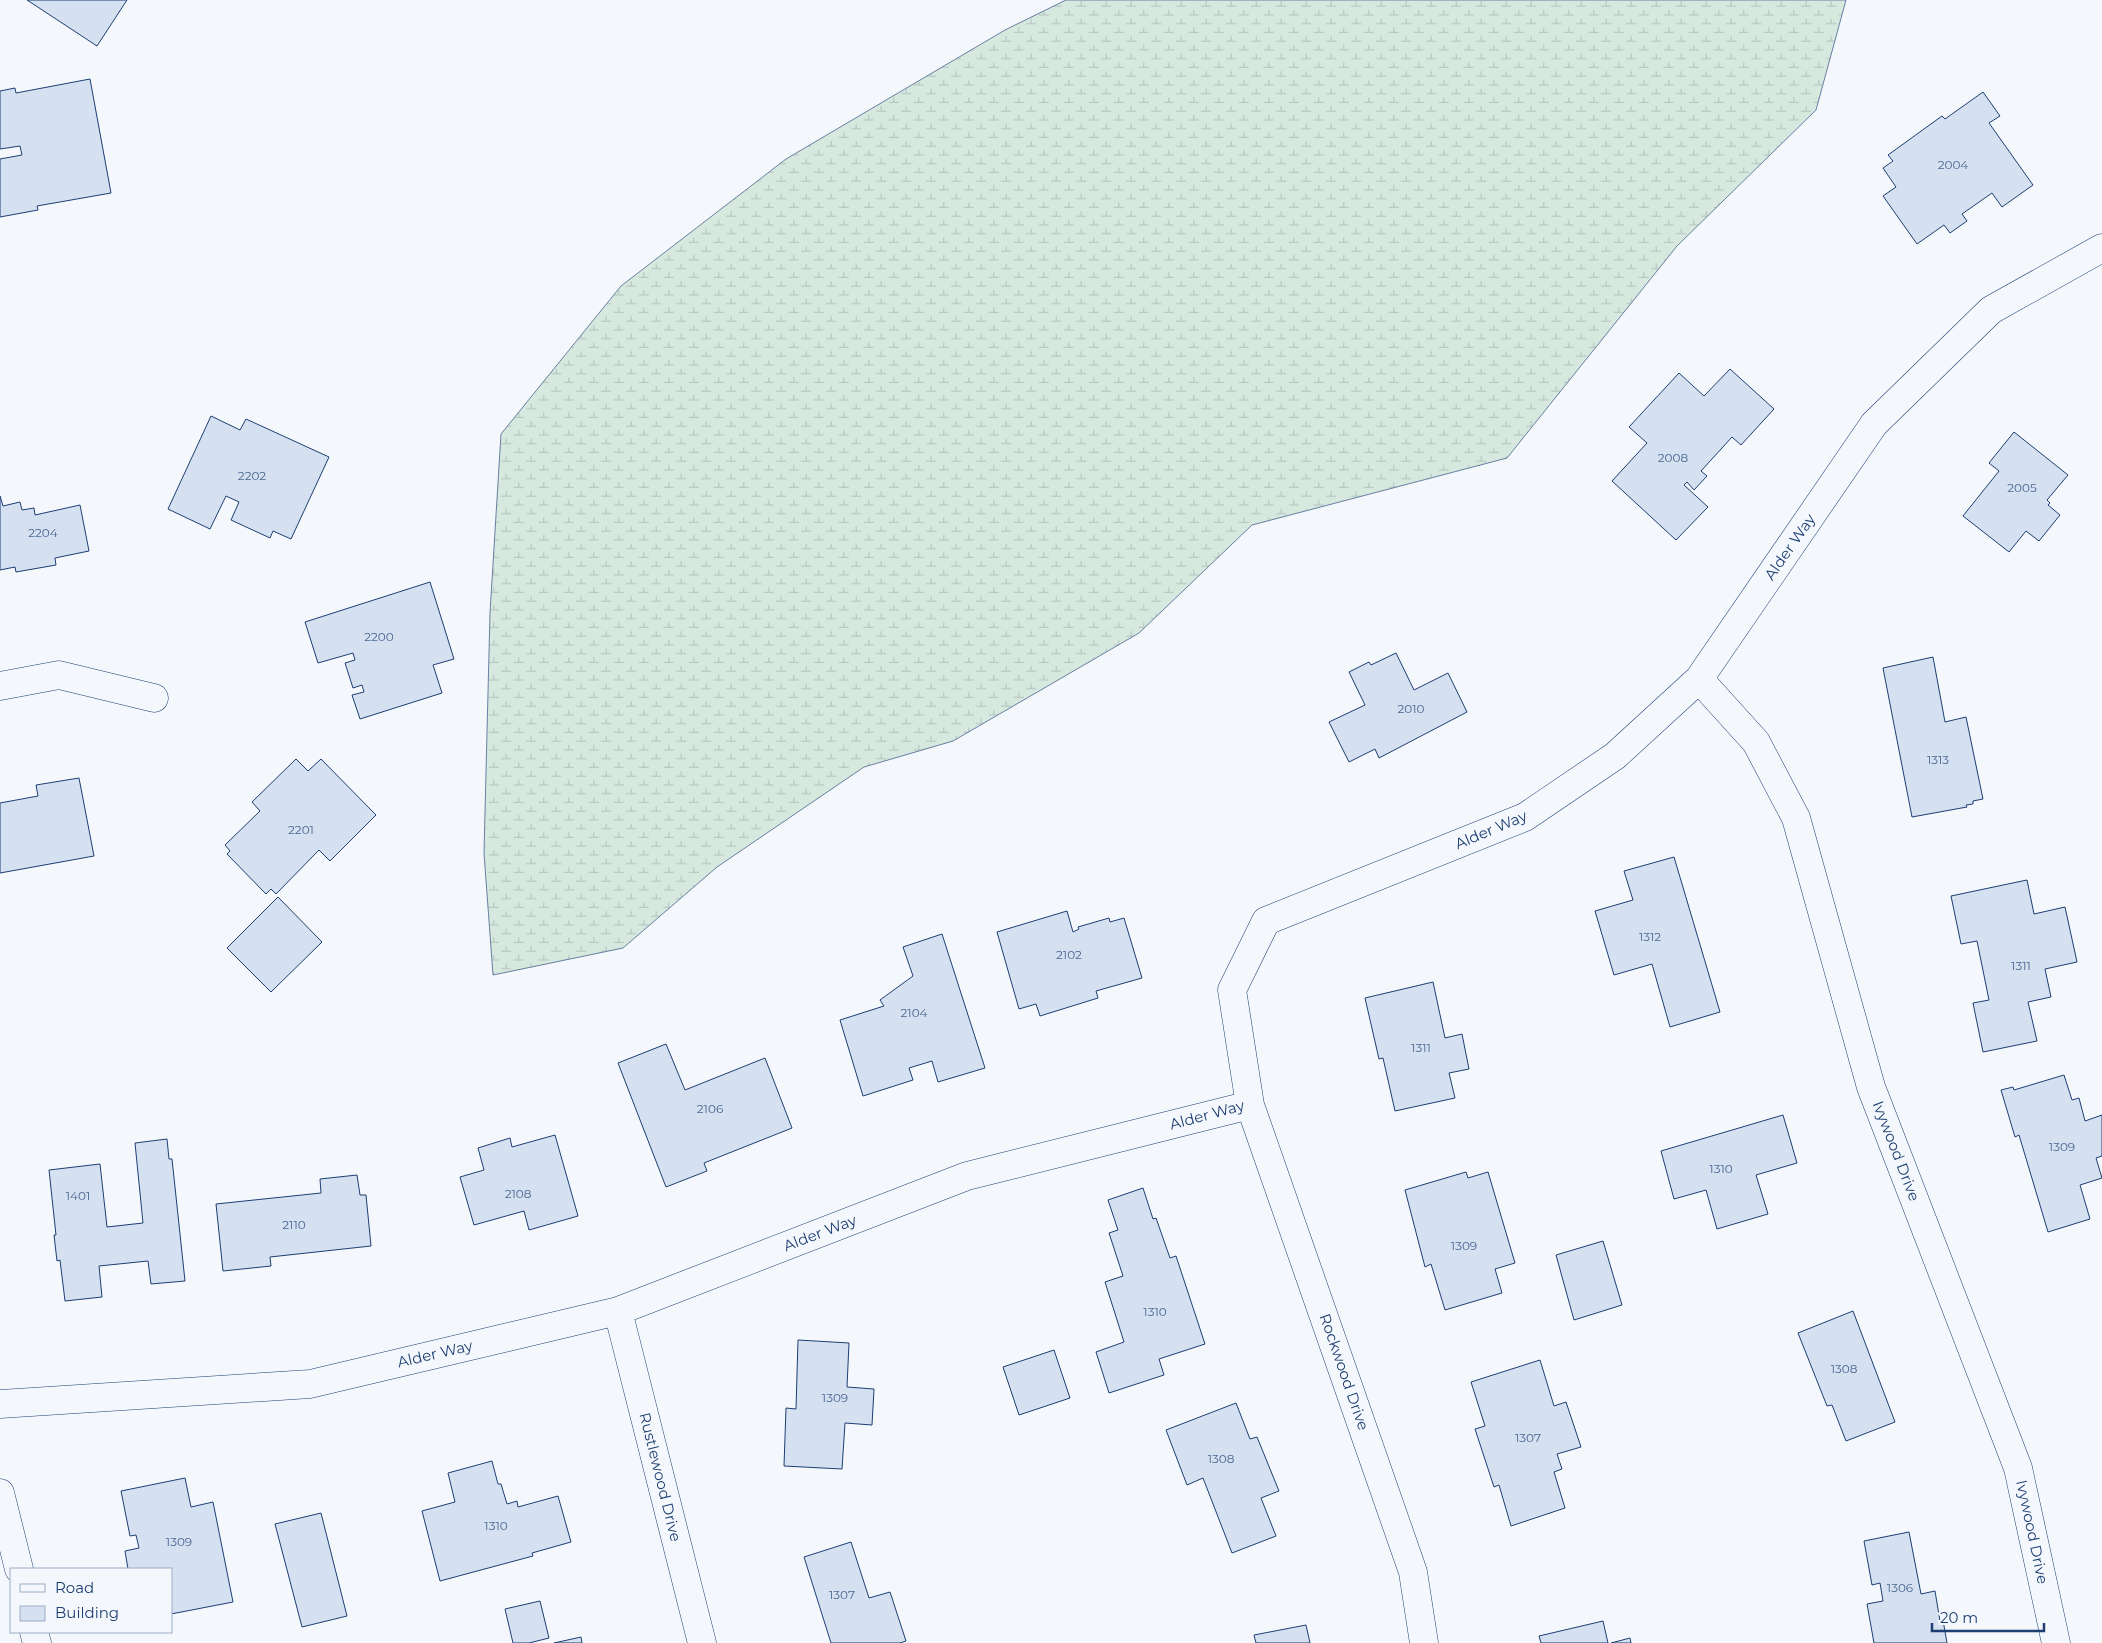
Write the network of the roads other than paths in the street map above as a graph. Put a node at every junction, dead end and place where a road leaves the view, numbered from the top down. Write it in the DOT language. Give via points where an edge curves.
graph roads {
  1 [pos="2102,248"];
  2 [pos="1700,678"];
  3 [pos="0,686"];
  4 [pos="154,698"];
  5 [pos="1250,1105"];
  6 [pos="618,1311"];
  7 [pos="0,1404"];
  8 [pos="0,1492"];
  9 [pos="19,1568"];
  10 [pos="702,1643"];
  11 [pos="1424,1643"];
  12 [pos="2056,1643"];
  1 -- 2 [label="street, Alder Way" via="1991,310 1874,424"];
  2 -- 5 [label="street, Alder Way" via="1615,756 1525,817 1266,922 1232,990"];
  2 -- 12 [label="street, Ivywood Drive" via="1756,742 1796,818 1871,1088 2018,1468"];
  3 -- 4 [label="street" via="59,675"];
  5 -- 6 [label="street, Alder Way" via="967,1176"];
  5 -- 11 [label="street, Rockwood Drive" via="1413,1572"];
  6 -- 7 [label="street, Alder Way" via="310,1384"];
  6 -- 10 [label="street, Rustlewood Drive"];
  8 -- 9 [label="street"];
}
